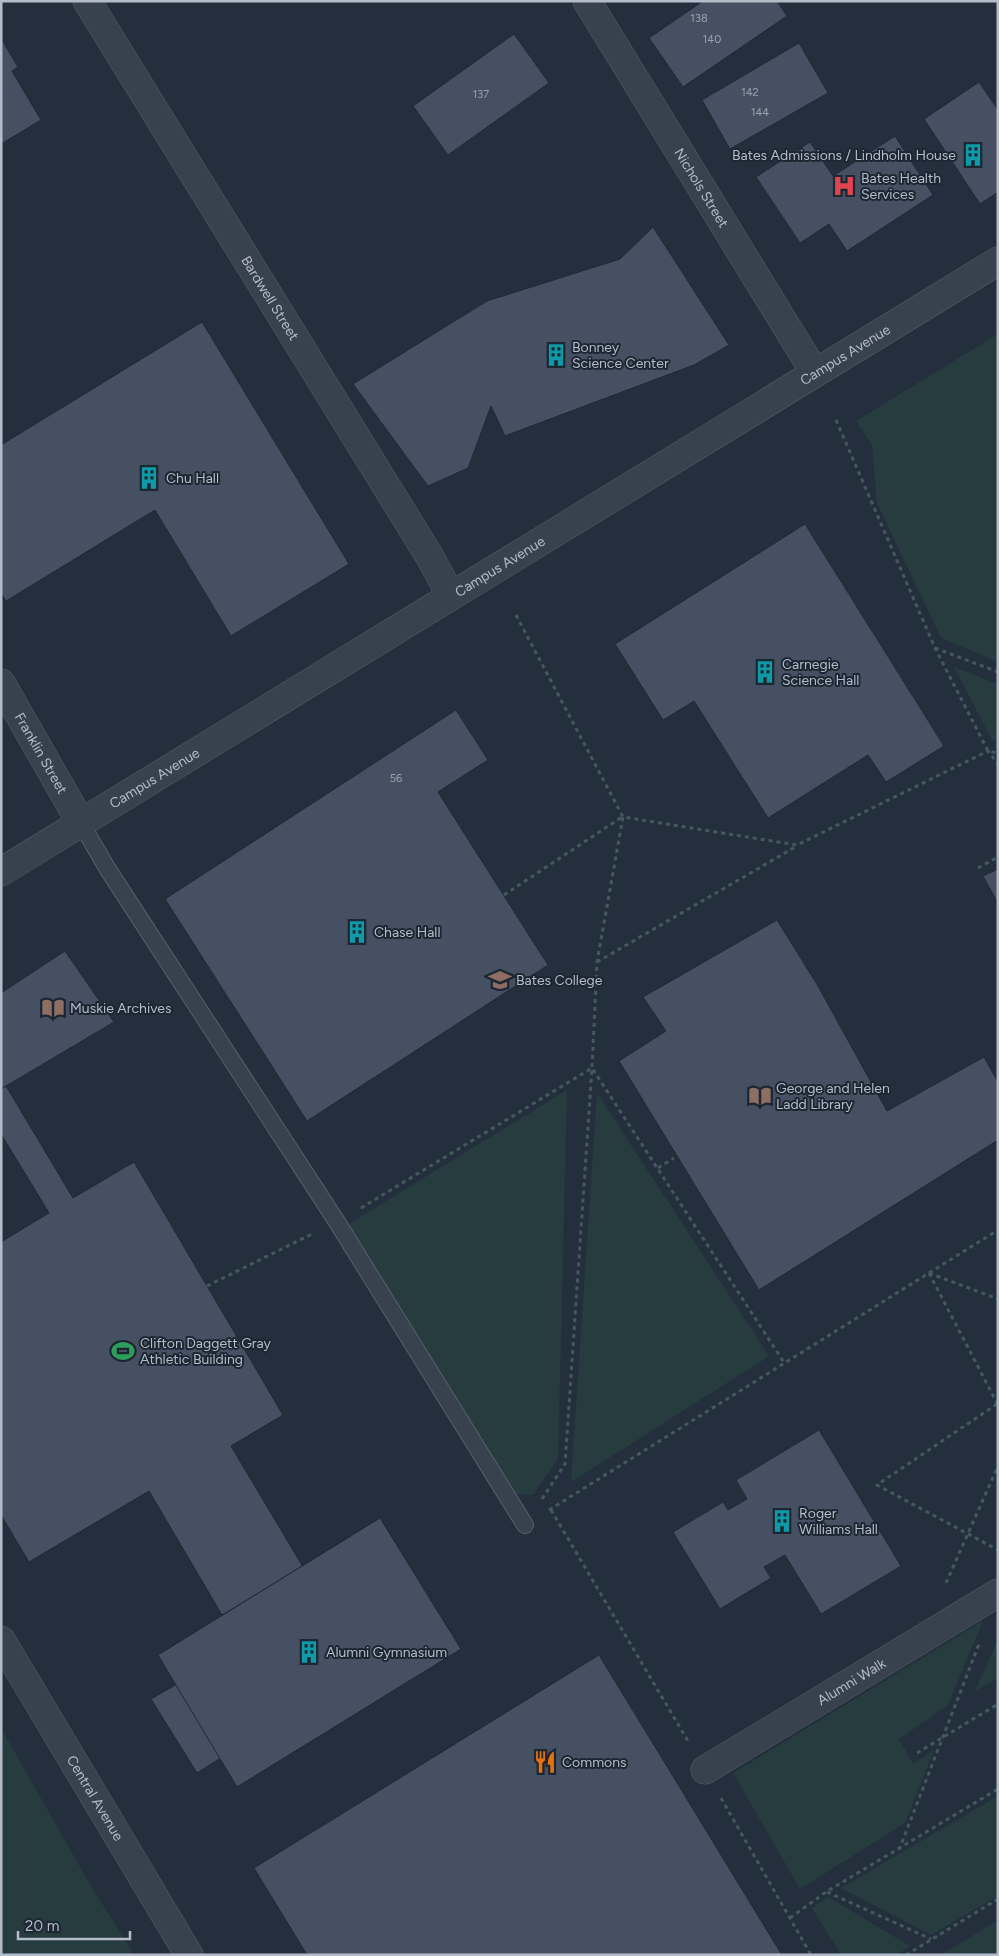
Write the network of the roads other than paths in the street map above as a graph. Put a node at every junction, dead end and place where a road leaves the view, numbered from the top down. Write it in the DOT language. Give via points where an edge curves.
graph roads {
  1 [pos="87,1"];
  2 [pos="587,1"];
  3 [pos="998,261"];
  4 [pos="815,373"];
  5 [pos="451,596"];
  6 [pos="1,683"];
  7 [pos="81,823"];
  8 [pos="1,872"];
  9 [pos="525,1525"];
  10 [pos="998,1593"];
  11 [pos="1,1640"];
  12 [pos="705,1770"];
  13 [pos="189,1955"];
  1 -- 5 [label="street, Bardwell Street"];
  2 -- 4 [label="street, Nichols Street"];
  3 -- 4 [label="street, Campus Avenue"];
  4 -- 5 [label="street, Campus Avenue"];
  5 -- 7 [label="street, Campus Avenue"];
  6 -- 7 [label="street, Franklin Street"];
  7 -- 8 [label="street, Campus Avenue"];
  7 -- 9 [label="lane" via="337,1222"];
  10 -- 12 [label="street, Alumni Walk"];
  11 -- 13 [label="street, Central Avenue"];
}
